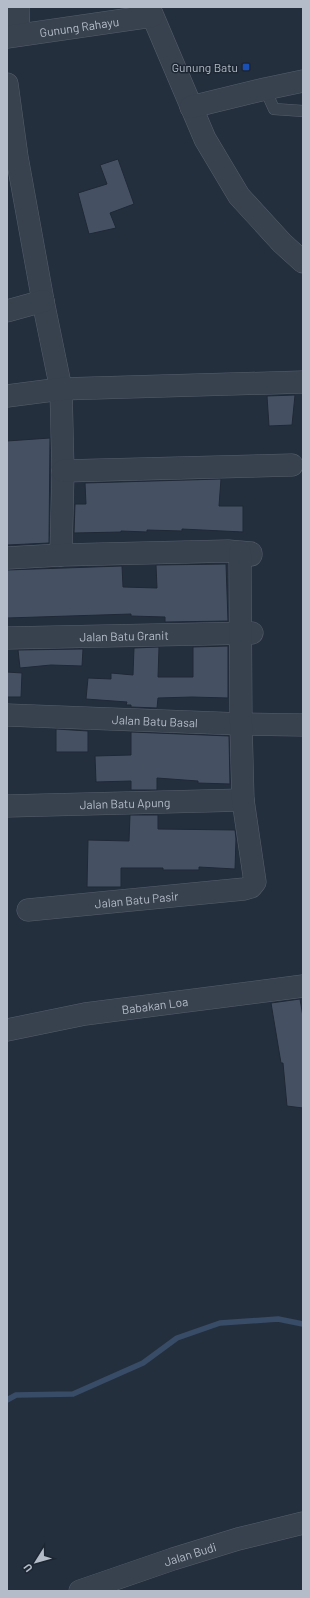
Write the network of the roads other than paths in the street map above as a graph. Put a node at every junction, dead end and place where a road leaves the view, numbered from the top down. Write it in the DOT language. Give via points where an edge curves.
graph roads {
  1 [pos="18,7"];
  2 [pos="150,12"];
  3 [pos="13,36"];
  4 [pos="303,81"];
  5 [pos="7,84"];
  6 [pos="265,89"];
  7 [pos="191,108"];
  8 [pos="303,110"];
  9 [pos="12,158"];
  10 [pos="303,262"];
  11 [pos="43,301"];
  12 [pos="7,311"];
  13 [pos="303,382"];
  14 [pos="61,389"];
  15 [pos="7,396"];
  16 [pos="292,465"];
  17 [pos="63,472"];
  18 [pos="61,555"];
  19 [pos="7,558"];
  20 [pos="246,633"];
  21 [pos="7,638"];
  22 [pos="7,715"];
  23 [pos="246,724"];
  24 [pos="303,725"];
  25 [pos="243,800"];
  26 [pos="7,806"];
  27 [pos="28,910"];
  28 [pos="303,986"];
  29 [pos="7,1030"];
  30 [pos="303,1523"];
  31 [pos="80,1591"];
  1 -- 3 [label="street"];
  2 -- 3 [label="street, Gunung Rahayu"];
  2 -- 7 [label="street"];
  4 -- 6 [label="street"];
  5 -- 9 [label="street"];
  6 -- 7 [label="street"];
  6 -- 8 [label="lane" via="274,109"];
  7 -- 10 [label="street" via="205,139 239,196"];
  9 -- 11 [label="street"];
  11 -- 12 [label="street"];
  11 -- 14 [label="street"];
  13 -- 14 [label="street"];
  14 -- 15 [label="street"];
  14 -- 17 [label="street"];
  16 -- 17 [label="street"];
  17 -- 18 [label="street"];
  18 -- 19 [label="street"];
  18 -- 20 [label="street" via="228,550 240,553"];
  20 -- 21 [label="street, Jalan Batu Granit"];
  20 -- 23 [label="street"];
  22 -- 23 [label="street, Jalan Batu Basal"];
  23 -- 24 [label="street, Jalan Batu Basal"];
  23 -- 25 [label="street"];
  25 -- 26 [label="street, Jalan Batu Apung"];
  25 -- 27 [label="street, Jalan Batu Pasir" via="255,882 251,887"];
  28 -- 29 [label="street, Babakan Loa" via="85,1014"];
  30 -- 31 [label="street, Jalan Budi" via="238,1539"];
}
